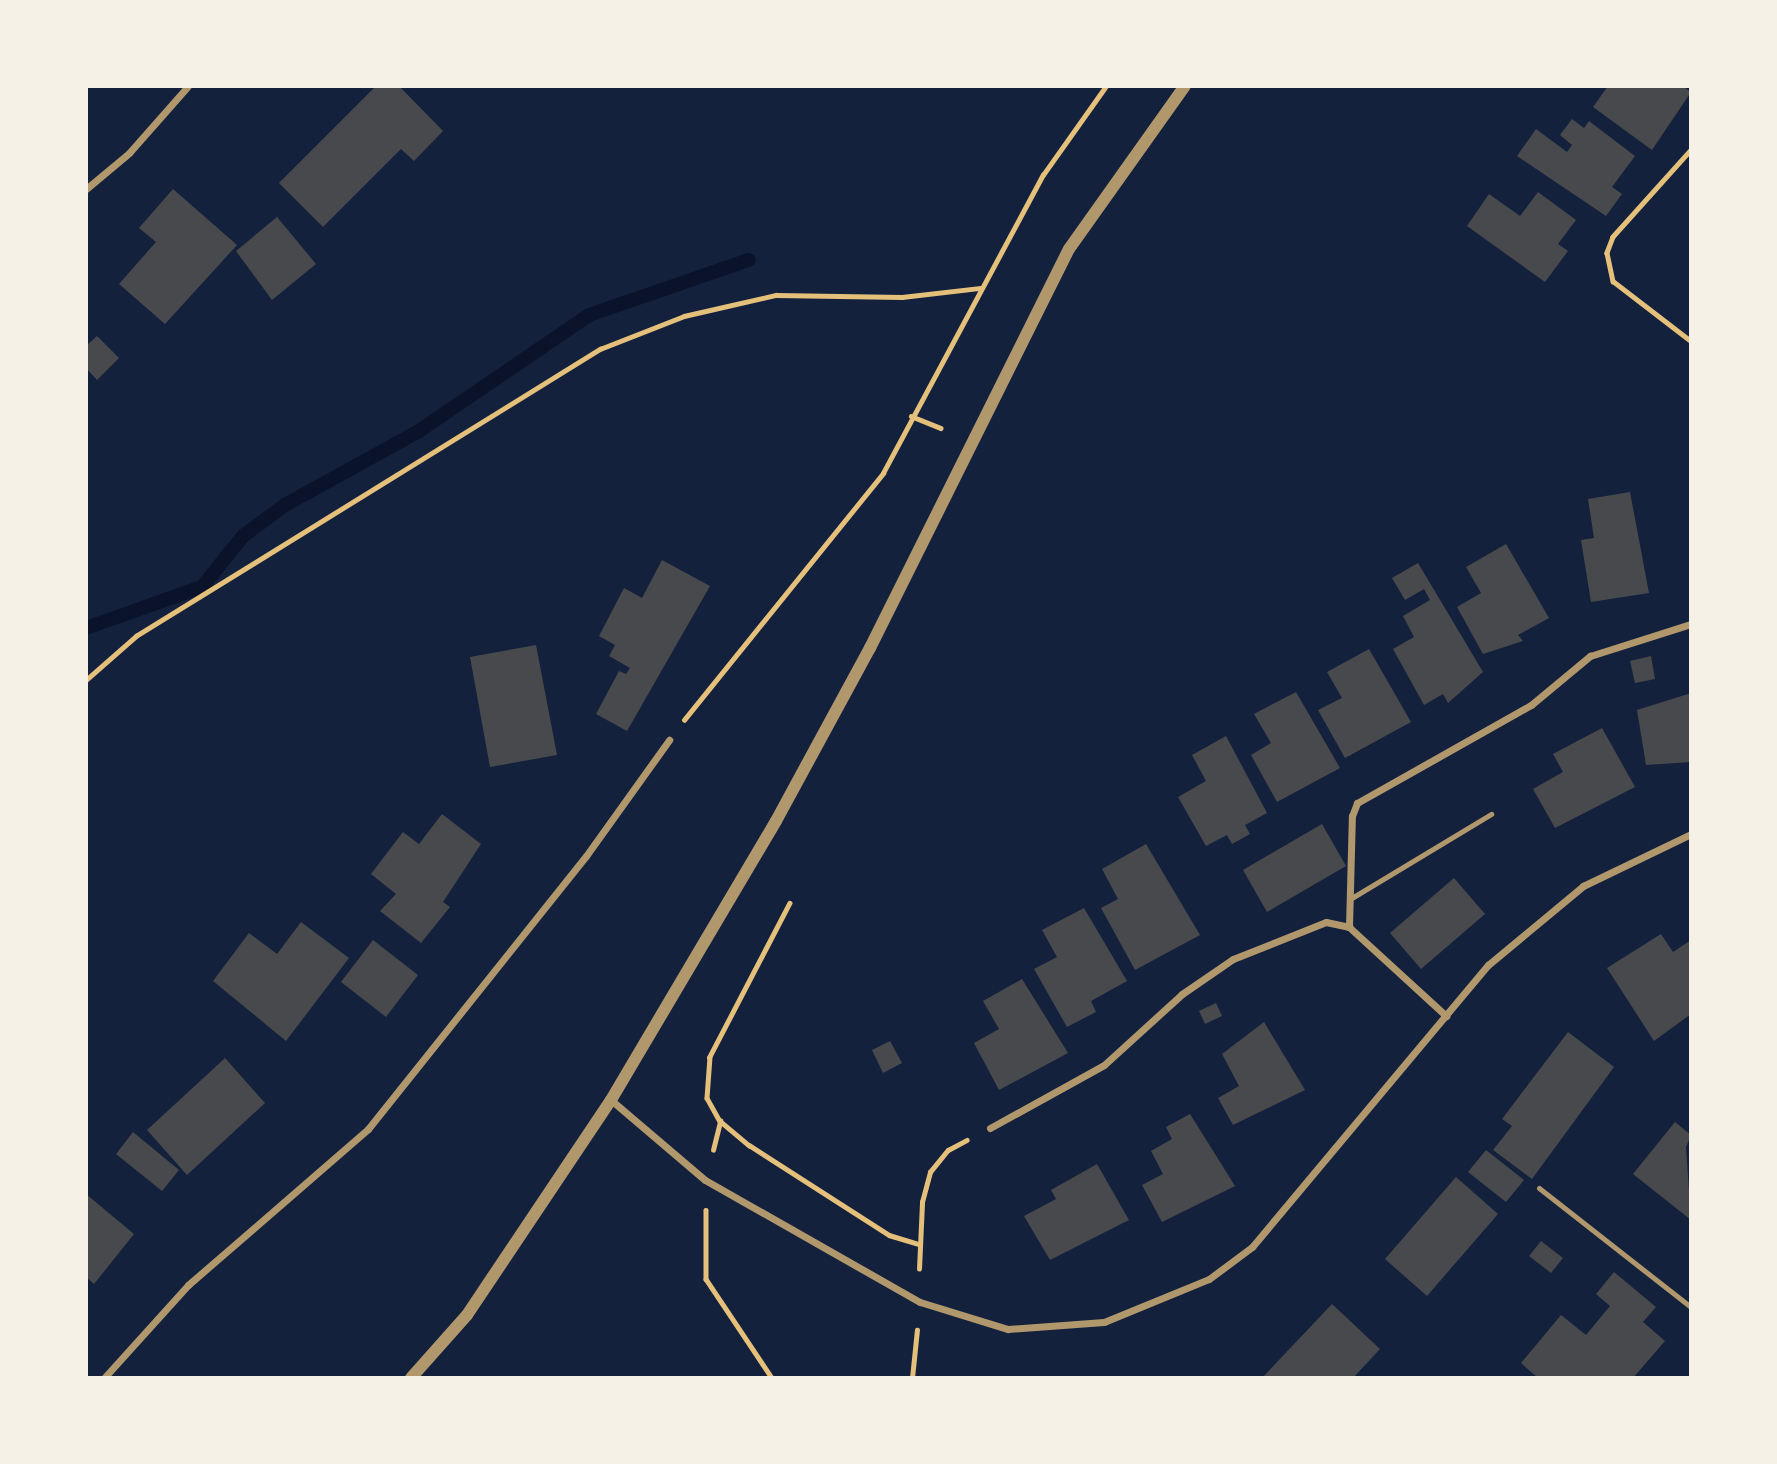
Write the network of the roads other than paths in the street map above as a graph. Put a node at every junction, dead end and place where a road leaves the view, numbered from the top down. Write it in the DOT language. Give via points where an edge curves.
graph roads {
  1 [pos="188,86"];
  2 [pos="1185,86"];
  3 [pos="86,189"];
  4 [pos="1691,624"];
  5 [pos="669,740"];
  6 [pos="1490,814"];
  7 [pos="1691,834"];
  8 [pos="1350,899"];
  9 [pos="1349,927"];
  10 [pos="1446,1016"];
  11 [pos="611,1100"];
  12 [pos="990,1128"];
  13 [pos="1539,1188"];
  14 [pos="1691,1307"];
  15 [pos="104,1378"];
  16 [pos="411,1378"];
  1 -- 3 [label="street" via="130,153"];
  2 -- 11 [label="street" via="1069,249 870,648 776,821"];
  4 -- 8 [label="street" via="1590,656 1531,705 1357,803"];
  5 -- 15 [label="street" via="586,856 368,1129 188,1285"];
  6 -- 8 [label="lane"];
  7 -- 10 [label="street" via="1583,886 1538,919"];
  8 -- 9 [label="street"];
  9 -- 10 [label="street"];
  9 -- 12 [label="street" via="1326,922 1233,958 1182,994 1104,1065"];
  10 -- 11 [label="street" via="1291,1207 1209,1279 1104,1322 1048,1330 1008,1329 919,1302 705,1180"];
  11 -- 16 [label="street" via="467,1315"];
  13 -- 14 [label="lane"];
}
